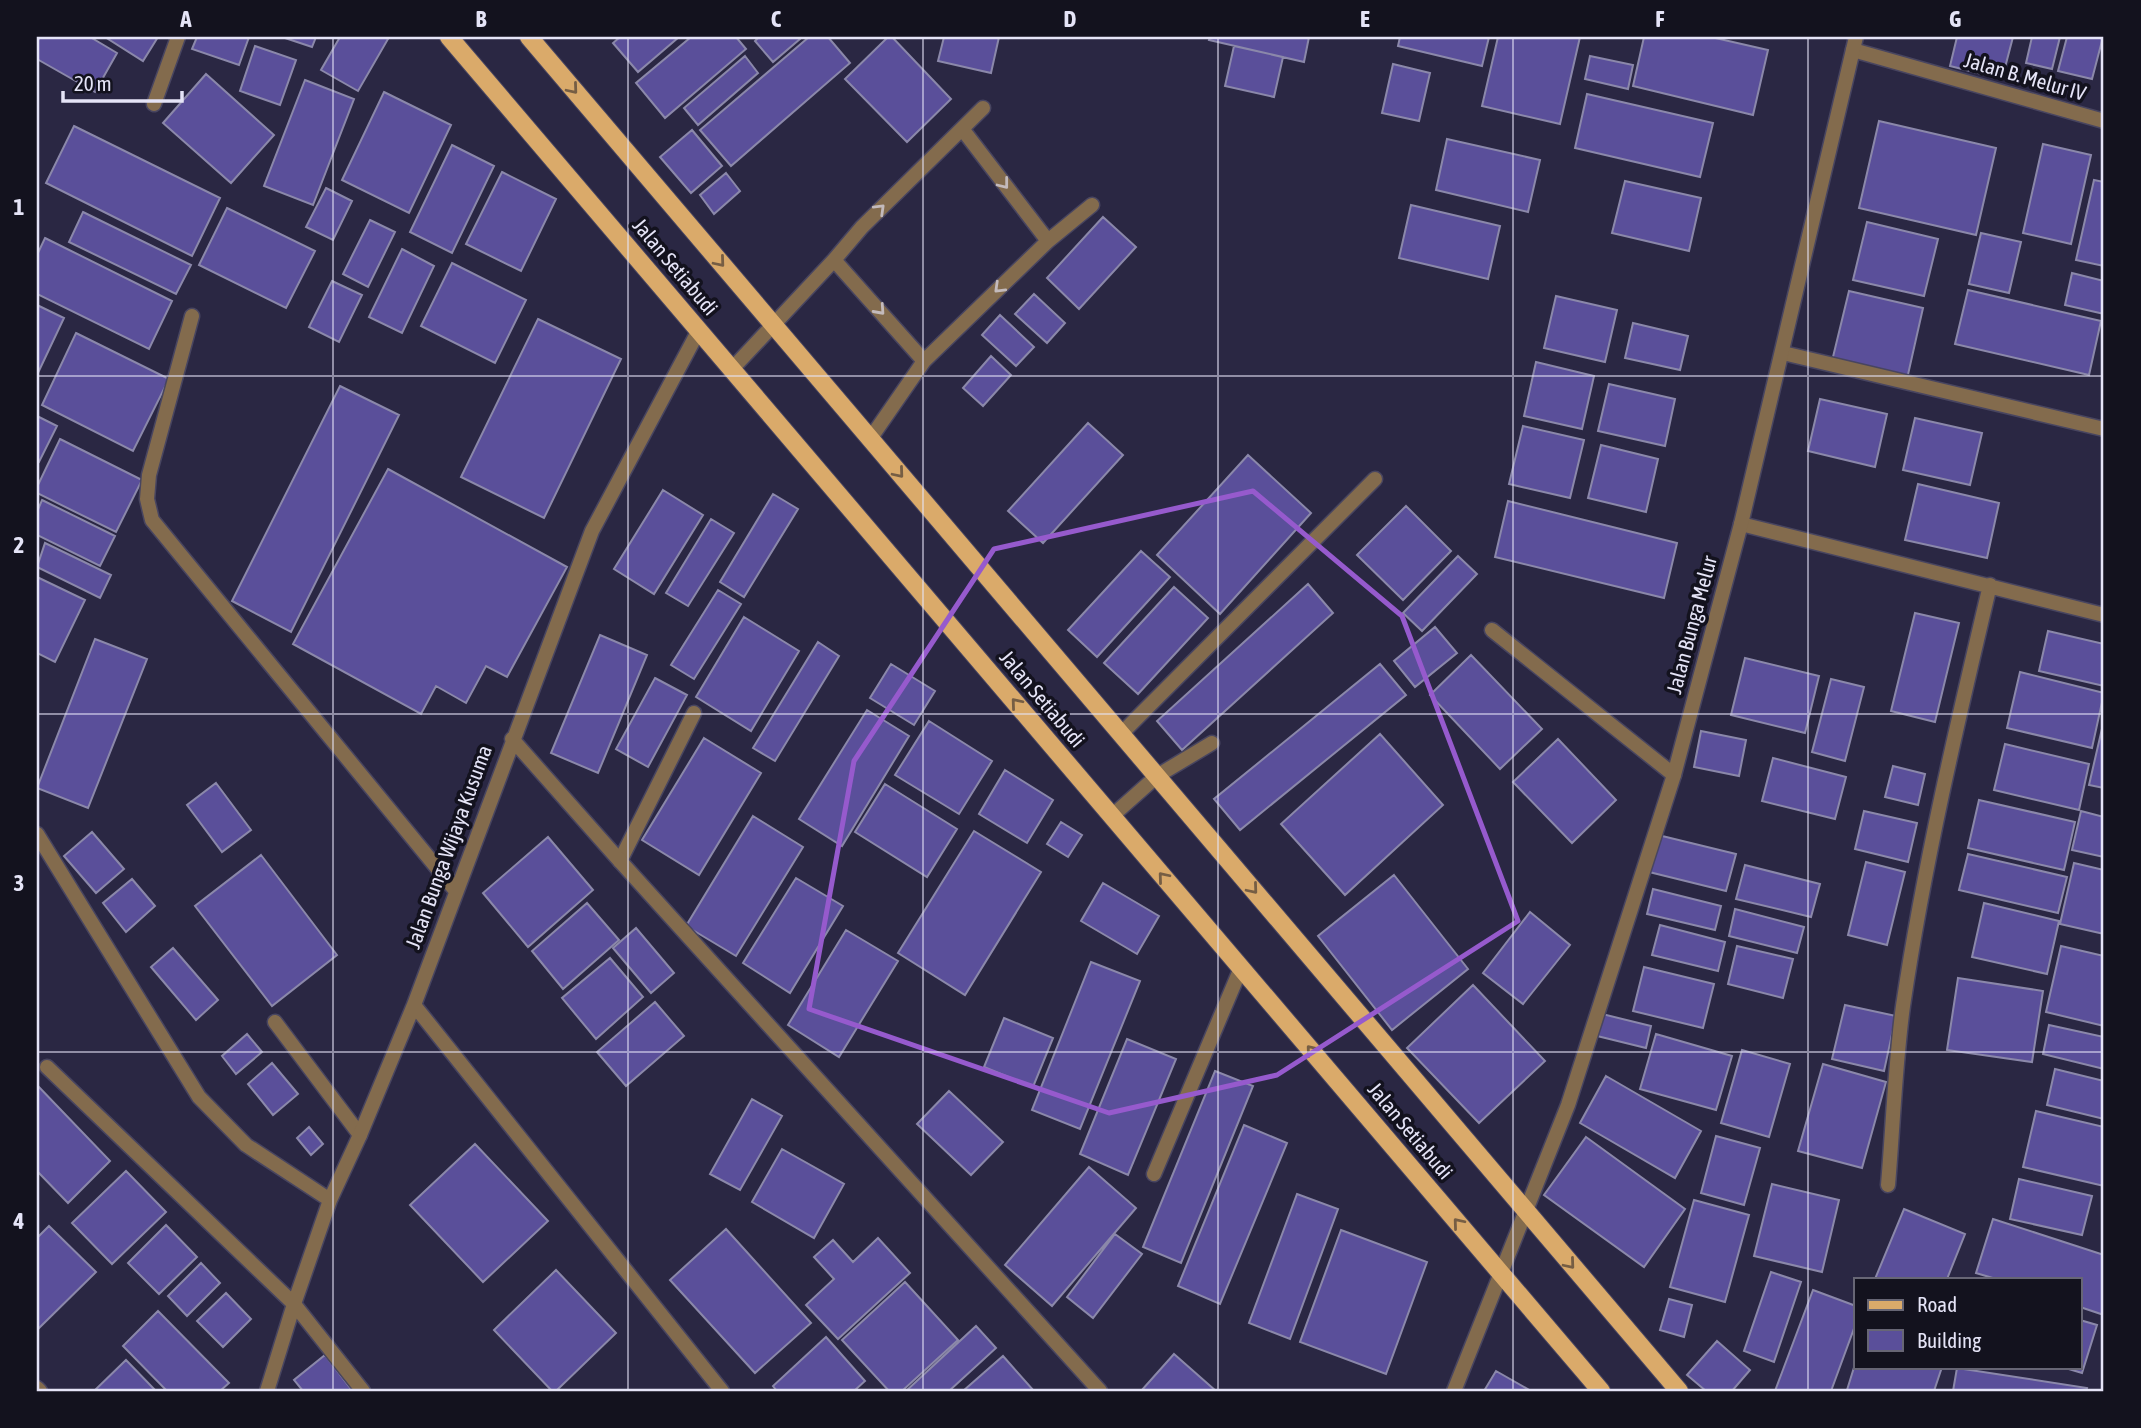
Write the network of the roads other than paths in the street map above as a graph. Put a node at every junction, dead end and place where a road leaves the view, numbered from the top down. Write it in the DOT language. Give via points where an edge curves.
graph roads {
  1 [pos="178,37"];
  2 [pos="449,37"];
  3 [pos="529,37"];
  4 [pos="1855,44"];
  5 [pos="154,104"];
  6 [pos="983,108"];
  7 [pos="2104,121"];
  8 [pos="963,130"];
  9 [pos="1093,205"];
  10 [pos="1048,241"];
  11 [pos="834,260"];
  12 [pos="192,316"];
  13 [pos="773,324"];
  14 [pos="699,330"];
  15 [pos="1783,353"];
  16 [pos="924,361"];
  17 [pos="732,369"];
  18 [pos="2104,429"];
  19 [pos="870,439"];
  20 [pos="1374,479"];
  21 [pos="1741,524"];
  22 [pos="1990,585"];
  23 [pos="2104,614"];
  24 [pos="1492,630"];
  25 [pos="694,713"];
  26 [pos="1121,734"];
  27 [pos="512,739"];
  28 [pos="1212,743"];
  29 [pos="1674,775"];
  30 [pos="1157,776"];
  31 [pos="1112,816"];
  32 [pos="37,834"];
  33 [pos="620,861"];
  34 [pos="456,891"];
  35 [pos="1241,968"];
  36 [pos="414,1005"];
  37 [pos="275,1022"];
  38 [pos="47,1067"];
  39 [pos="360,1135"];
  40 [pos="1154,1174"];
  41 [pos="1888,1185"];
  42 [pos="330,1200"];
  43 [pos="1526,1212"];
  44 [pos="1502,1275"];
  45 [pos="294,1304"];
  46 [pos="267,1391"];
  47 [pos="363,1391"];
  48 [pos="722,1391"];
  49 [pos="1100,1391"];
  50 [pos="1454,1391"];
  51 [pos="1601,1391"];
  52 [pos="1679,1391"];
  1 -- 5 [label="street"];
  2 -- 14 [label="main road, Jalan Setiabudi"];
  3 -- 13 [label="main road, Jalan Setiabudi, one-way"];
  4 -- 7 [label="street, Jalan B. Melur IV"];
  4 -- 15 [label="street, Jalan Bunga Melur"];
  6 -- 8 [label="street"];
  8 -- 10 [label="street, one-way"];
  11 -- 8 [label="street, one-way"];
  9 -- 10 [label="street"];
  10 -- 16 [label="street, one-way"];
  11 -- 13 [label="street"];
  11 -- 16 [label="street, one-way"];
  12 -- 34 [label="street" via="149,475 147,499 152,520"];
  13 -- 17 [label="street"];
  13 -- 19 [label="main road, Jalan Setiabudi"];
  14 -- 17 [label="main road, Jalan Setiabudi"];
  14 -- 27 [label="street, Jalan Bunga Wijaya Kusuma" via="593,530"];
  15 -- 18 [label="street"];
  15 -- 21 [label="street, Jalan Bunga Melur"];
  16 -- 19 [label="street"];
  31 -- 17 [label="main road, Jalan Setiabudi, one-way"];
  19 -- 26 [label="main road, Jalan Setiabudi, one-way"];
  20 -- 26 [label="street"];
  21 -- 22 [label="street"];
  21 -- 29 [label="street, Jalan Bunga Melur"];
  22 -- 23 [label="street"];
  22 -- 41 [label="street" via="1918,915 1903,1009"];
  24 -- 29 [label="street"];
  25 -- 33 [label="street"];
  26 -- 30 [label="main road, Jalan Setiabudi"];
  27 -- 33 [label="street"];
  27 -- 34 [label="street, Jalan Bunga Wijaya Kusuma"];
  28 -- 30 [label="street"];
  29 -- 43 [label="street, Jalan Bunga Melur" via="1568,1105"];
  30 -- 31 [label="street"];
  30 -- 43 [label="main road, Jalan Setiabudi, one-way"];
  35 -- 31 [label="main road, Jalan Setiabudi, one-way"];
  32 -- 42 [label="street" via="199,1097 246,1145"];
  33 -- 49 [label="street"];
  34 -- 36 [label="street, Jalan Bunga Wijaya Kusuma"];
  35 -- 40 [label="street"];
  44 -- 35 [label="main road, Jalan Setiabudi, one-way"];
  36 -- 39 [label="street, Jalan Bunga Wijaya Kusuma"];
  36 -- 48 [label="street"];
  37 -- 39 [label="street"];
  38 -- 45 [label="street"];
  39 -- 42 [label="street, Jalan Bunga Wijaya Kusuma"];
  42 -- 45 [label="street, Jalan Bunga Wijaya Kusuma"];
  43 -- 44 [label="street, Jalan Bunga Melur"];
  43 -- 52 [label="main road, Jalan Setiabudi, one-way"];
  44 -- 50 [label="street, Jalan Bunga Melur"];
  44 -- 51 [label="main road, Jalan Setiabudi"];
  45 -- 46 [label="street, Jalan Bunga Wijaya Kusuma"];
  45 -- 47 [label="street"];
}
